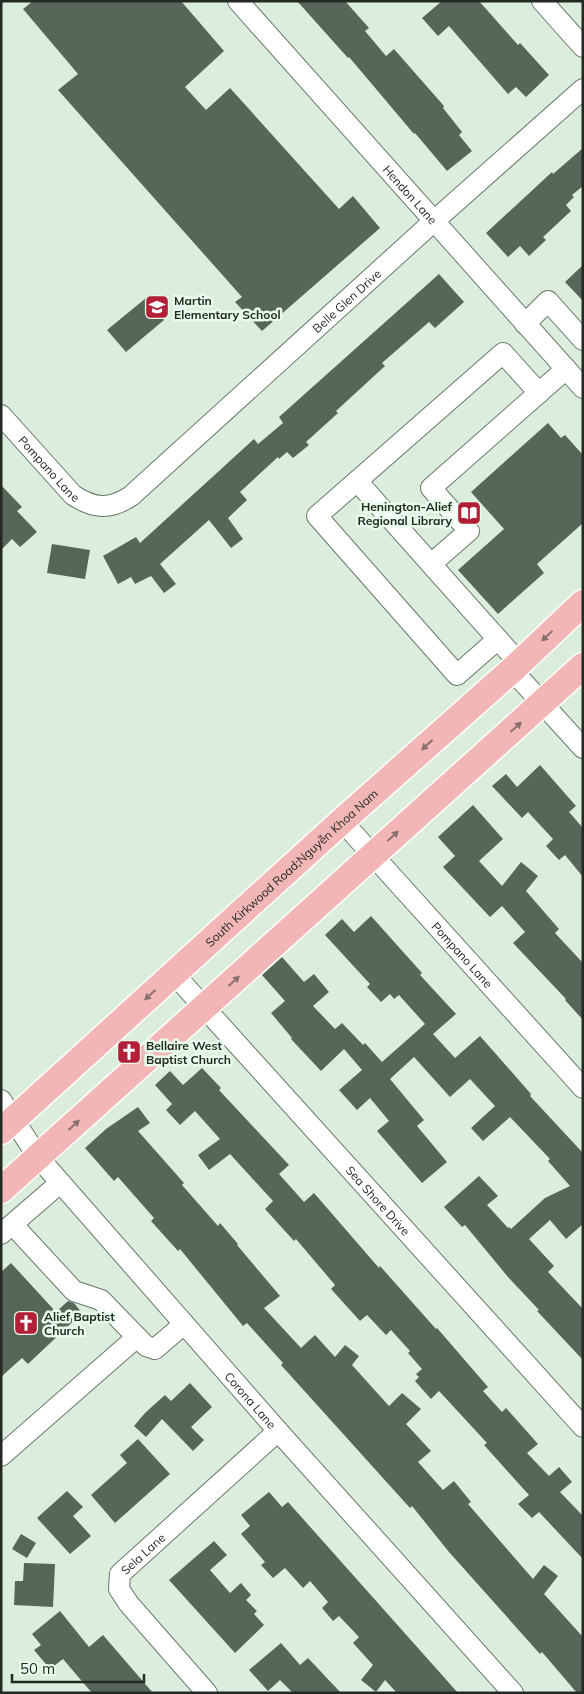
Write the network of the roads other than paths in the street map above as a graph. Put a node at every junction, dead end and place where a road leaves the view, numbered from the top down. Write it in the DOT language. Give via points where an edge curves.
graph roads {
  1 [pos="238,1"];
  2 [pos="542,1"];
  3 [pos="583,47"];
  4 [pos="583,89"];
  5 [pos="433,222"];
  6 [pos="524,324"];
  7 [pos="583,340"];
  8 [pos="566,369"];
  9 [pos="583,388"];
  10 [pos="539,393"];
  11 [pos="1,415"];
  12 [pos="358,480"];
  13 [pos="108,506"];
  14 [pos="431,564"];
  15 [pos="583,603"];
  16 [pos="498,639"];
  17 [pos="515,666"];
  18 [pos="583,666"];
  19 [pos="542,703"];
  20 [pos="583,748"];
  21 [pos="342,821"];
  22 [pos="372,855"];
  23 [pos="174,974"];
  24 [pos="204,1008"];
  25 [pos="583,1088"];
  26 [pos="6,1117"];
  27 [pos="38,1157"];
  28 [pos="60,1183"];
  29 [pos="1,1190"];
  30 [pos="7,1230"];
  31 [pos="184,1324"];
  32 [pos="137,1337"];
  33 [pos="583,1427"];
  34 [pos="278,1431"];
  35 [pos="1,1456"];
  36 [pos="207,1693"];
  37 [pos="513,1693"];
  1 -- 5 [label="street, Hendon Lane"];
  2 -- 3 [label="street"];
  4 -- 5 [label="street, Belle Glen Drive"];
  5 -- 6 [label="street, Hendon Lane"];
  5 -- 13 [label="street, Belle Glen Drive" via="131,496 120,504"];
  6 -- 7 [label="street" via="548,301"];
  6 -- 8 [label="street, Hendon Lane"];
  8 -- 9 [label="street, Hendon Lane"];
  8 -- 10 [label="street"];
  10 -- 12 [label="street" via="502,353"];
  10 -- 14 [label="street" via="431,488 469,531"];
  11 -- 13 [label="street, Pompano Lane" via="73,495 96,506"];
  12 -- 14 [label="street"];
  12 -- 16 [label="street" via="317,516 457,675"];
  14 -- 16 [label="street"];
  15 -- 17 [label="main road, South Kirkwood Road;Nguyễn Khoa Nam, one-way"];
  16 -- 17 [label="street"];
  17 -- 19 [label="street"];
  17 -- 21 [label="main road, South Kirkwood Road;Nguyễn Khoa Nam, one-way"];
  18 -- 19 [label="main road"];
  19 -- 20 [label="street"];
  22 -- 19 [label="main road, one-way"];
  21 -- 22 [label="street, Pompano Lane"];
  21 -- 23 [label="main road, South Kirkwood Road;Nguyễn Khoa Nam"];
  24 -- 22 [label="main road, one-way"];
  22 -- 25 [label="street, Pompano Lane"];
  23 -- 24 [label="street, Sea Shore Drive"];
  23 -- 26 [label="main road, South Kirkwood Road;Nguyễn Khoa Nam, one-way"];
  27 -- 24 [label="main road, one-way"];
  24 -- 33 [label="street, Sea Shore Drive"];
  26 -- 27 [label="street, Corona Lane"];
  27 -- 28 [label="street, Corona Lane"];
  27 -- 29 [label="main road"];
  28 -- 30 [label="street"];
  28 -- 31 [label="street, Corona Lane"];
  30 -- 32 [label="street" via="74,1291 101,1300"];
  31 -- 32 [label="street" via="155,1349"];
  31 -- 34 [label="street, Corona Lane"];
  32 -- 35 [label="street"];
  34 -- 36 [label="street, Sela Lane" via="120,1574 119,1589 129,1604"];
  34 -- 37 [label="street, Corona Lane"];
}
